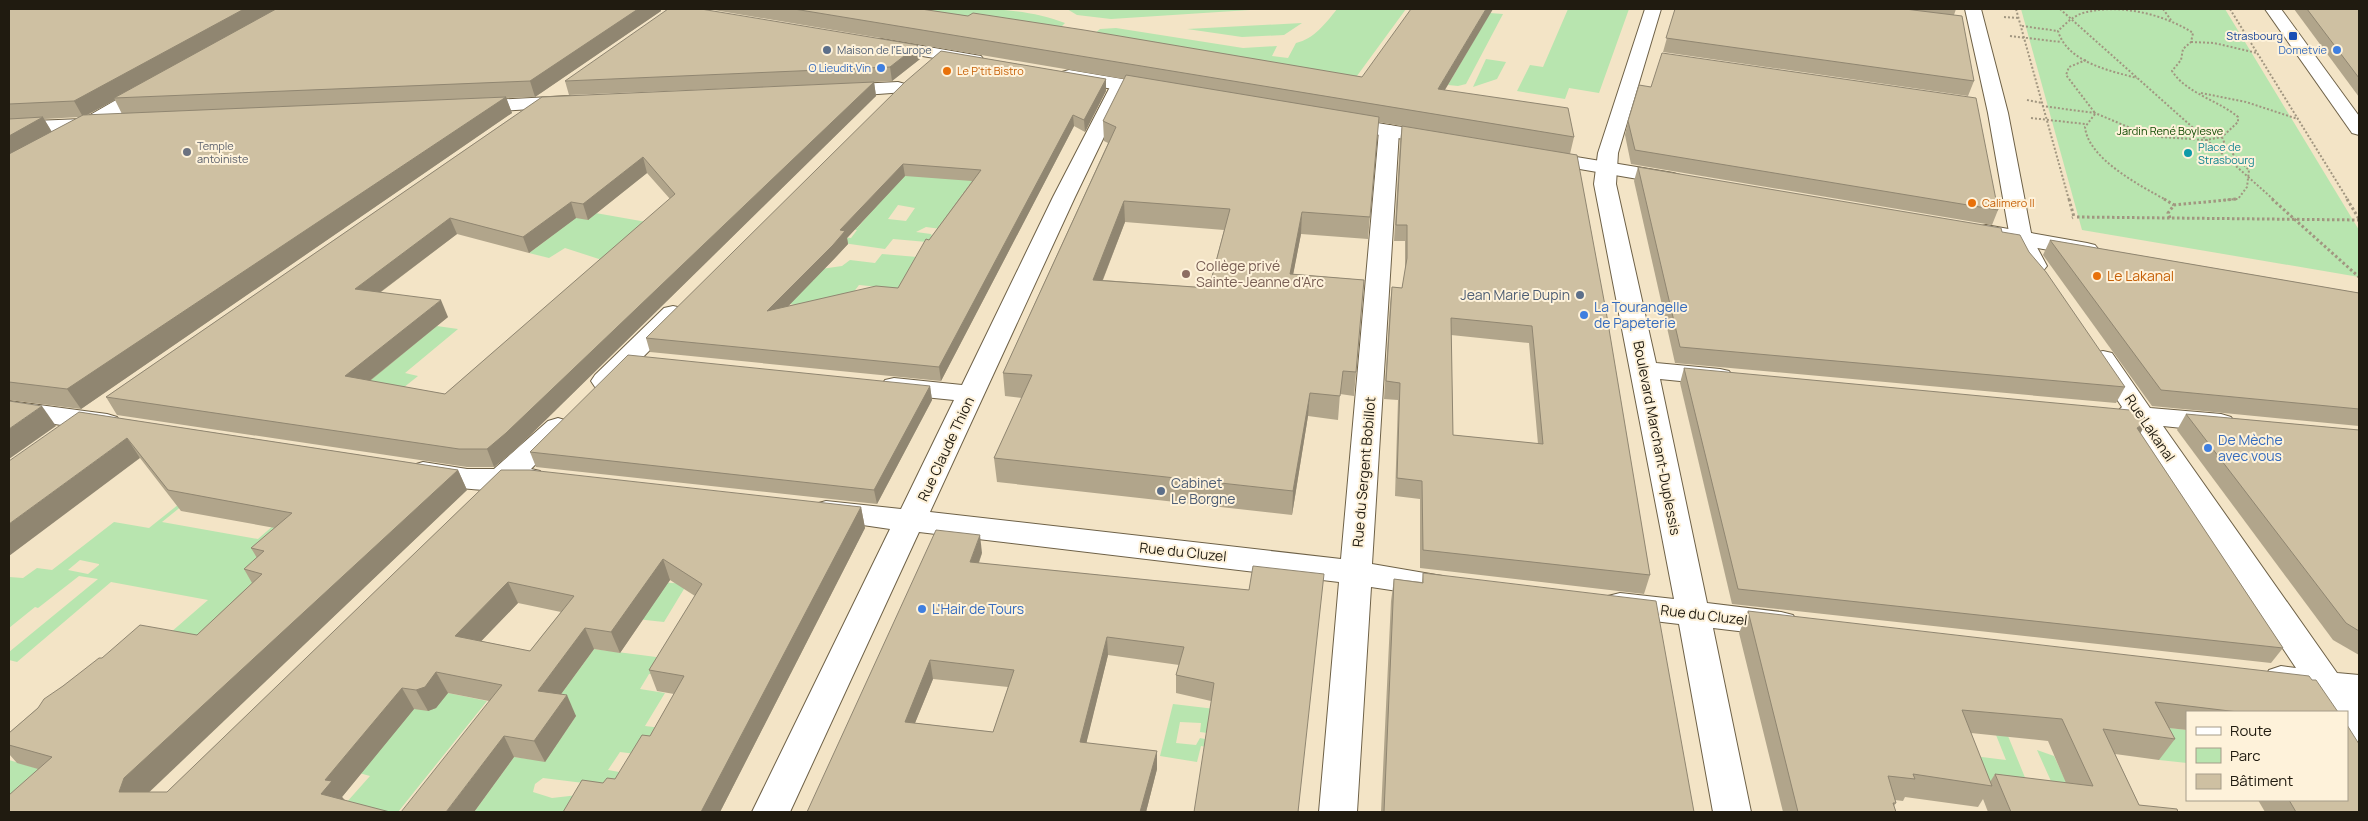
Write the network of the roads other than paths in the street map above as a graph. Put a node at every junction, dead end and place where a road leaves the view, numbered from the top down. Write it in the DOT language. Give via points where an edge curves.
graph roads {
  1 [pos="1653,9"];
  2 [pos="2273,9"];
  3 [pos="1975,17"];
  4 [pos="1956,23"];
  5 [pos="866,42"];
  6 [pos="939,54"];
  7 [pos="1638,56"];
  8 [pos="1658,59"];
  9 [pos="993,63"];
  10 [pos="1050,73"];
  11 [pos="576,79"];
  12 [pos="164,81"];
  13 [pos="1120,85"];
  14 [pos="898,88"];
  15 [pos="815,92"];
  16 [pos="1178,95"];
  17 [pos="583,102"];
  18 [pos="540,104"];
  19 [pos="452,108"];
  20 [pos="872,115"];
  21 [pos="1325,120"];
  22 [pos="129,123"];
  23 [pos="512,124"];
  24 [pos="86,125"];
  25 [pos="9,128"];
  26 [pos="2359,129"];
  27 [pos="1389,131"];
  28 [pos="1455,142"];
  29 [pos="55,143"];
  30 [pos="1521,153"];
  31 [pos="1605,168"];
  32 [pos="1690,182"];
  33 [pos="1965,229"];
  34 [pos="2021,238"];
  35 [pos="2109,253"];
  36 [pos="2055,289"];
  37 [pos="690,296"];
  38 [pos="2089,338"];
  39 [pos="626,359"];
  40 [pos="662,362"];
  41 [pos="1644,370"];
  42 [pos="1740,378"];
  43 [pos="875,384"];
  44 [pos="972,394"];
  45 [pos="112,402"];
  46 [pos="9,408"];
  47 [pos="2107,412"];
  48 [pos="2142,416"];
  49 [pos="86,420"];
  50 [pos="2244,425"];
  51 [pos="135,428"];
  52 [pos="60,439"];
  53 [pos="399,468"];
  54 [pos="502,479"];
  55 [pos="557,481"];
  56 [pos="473,504"];
  57 [pos="803,508"];
  58 [pos="911,520"];
  59 [pos="1356,574"];
  60 [pos="1465,588"];
  61 [pos="1592,602"];
  62 [pos="1692,614"];
  63 [pos="1813,627"];
  64 [pos="2252,677"];
  65 [pos="2326,685"];
  66 [pos="2359,689"];
  67 [pos="2344,711"];
  68 [pos="2348,717"];
  69 [pos="2359,733"];
  70 [pos="770,812"];
  71 [pos="1338,812"];
  72 [pos="1732,812"];
  1 -- 7 [label="street, Boulevard Marchant-Duplessis"];
  2 -- 26 [label="street"];
  3 -- 4 [label="street"];
  3 -- 34 [label="street" via="1987,106 2018,214"];
  5 -- 6 [label="street"];
  6 -- 9 [label="street"];
  6 -- 14 [label="street"];
  7 -- 8 [label="street"];
  7 -- 31 [label="street, Boulevard Marchant-Duplessis"];
  10 -- 13 [label="street"];
  11 -- 18 [label="street"];
  12 -- 24 [label="street"];
  13 -- 16 [label="street"];
  13 -- 44 [label="street, Rue Claude Thion"];
  14 -- 15 [label="street"];
  14 -- 20 [label="street"];
  17 -- 18 [label="street"];
  18 -- 19 [label="street"];
  18 -- 23 [label="street"];
  21 -- 27 [label="street"];
  22 -- 24 [label="street"];
  24 -- 25 [label="street"];
  24 -- 29 [label="street"];
  27 -- 28 [label="street"];
  27 -- 59 [label="street, Rue du Sergent Bobillot"];
  30 -- 31 [label="street"];
  31 -- 32 [label="street"];
  31 -- 41 [label="street, Boulevard Marchant-Duplessis"];
  33 -- 34 [label="street"];
  34 -- 35 [label="street"];
  34 -- 36 [label="street" via="2033,262"];
  37 -- 39 [label="street"];
  38 -- 48 [label="street, Rue Lakanal"];
  39 -- 40 [label="street"];
  39 -- 54 [label="street"];
  41 -- 42 [label="street"];
  41 -- 62 [label="street, Boulevard Marchant-Duplessis"];
  43 -- 44 [label="street"];
  44 -- 58 [label="street, Rue Claude Thion"];
  45 -- 49 [label="street"];
  46 -- 49 [label="street"];
  47 -- 48 [label="street"];
  48 -- 50 [label="street"];
  48 -- 65 [label="street, Rue Lakanal"];
  49 -- 51 [label="street"];
  49 -- 52 [label="street"];
  53 -- 54 [label="street" via="468,479"];
  54 -- 55 [label="street"];
  54 -- 56 [label="street"];
  57 -- 58 [label="street, Rue du Cluzel"];
  58 -- 59 [label="street, Rue du Cluzel"];
  58 -- 70 [label="street, Rue Claude Thion"];
  59 -- 60 [label="street, Rue du Cluzel"];
  59 -- 71 [label="street, Rue du Sergent Bobillot"];
  61 -- 62 [label="street, Rue du Cluzel"];
  62 -- 63 [label="street, Rue du Cluzel"];
  62 -- 72 [label="street, Boulevard Marchant-Duplessis"];
  64 -- 65 [label="street"];
  65 -- 66 [label="street"];
  65 -- 67 [label="street, Rue Lakanal"];
  68 -- 69 [label="street, Rue Lakanal"];
}
